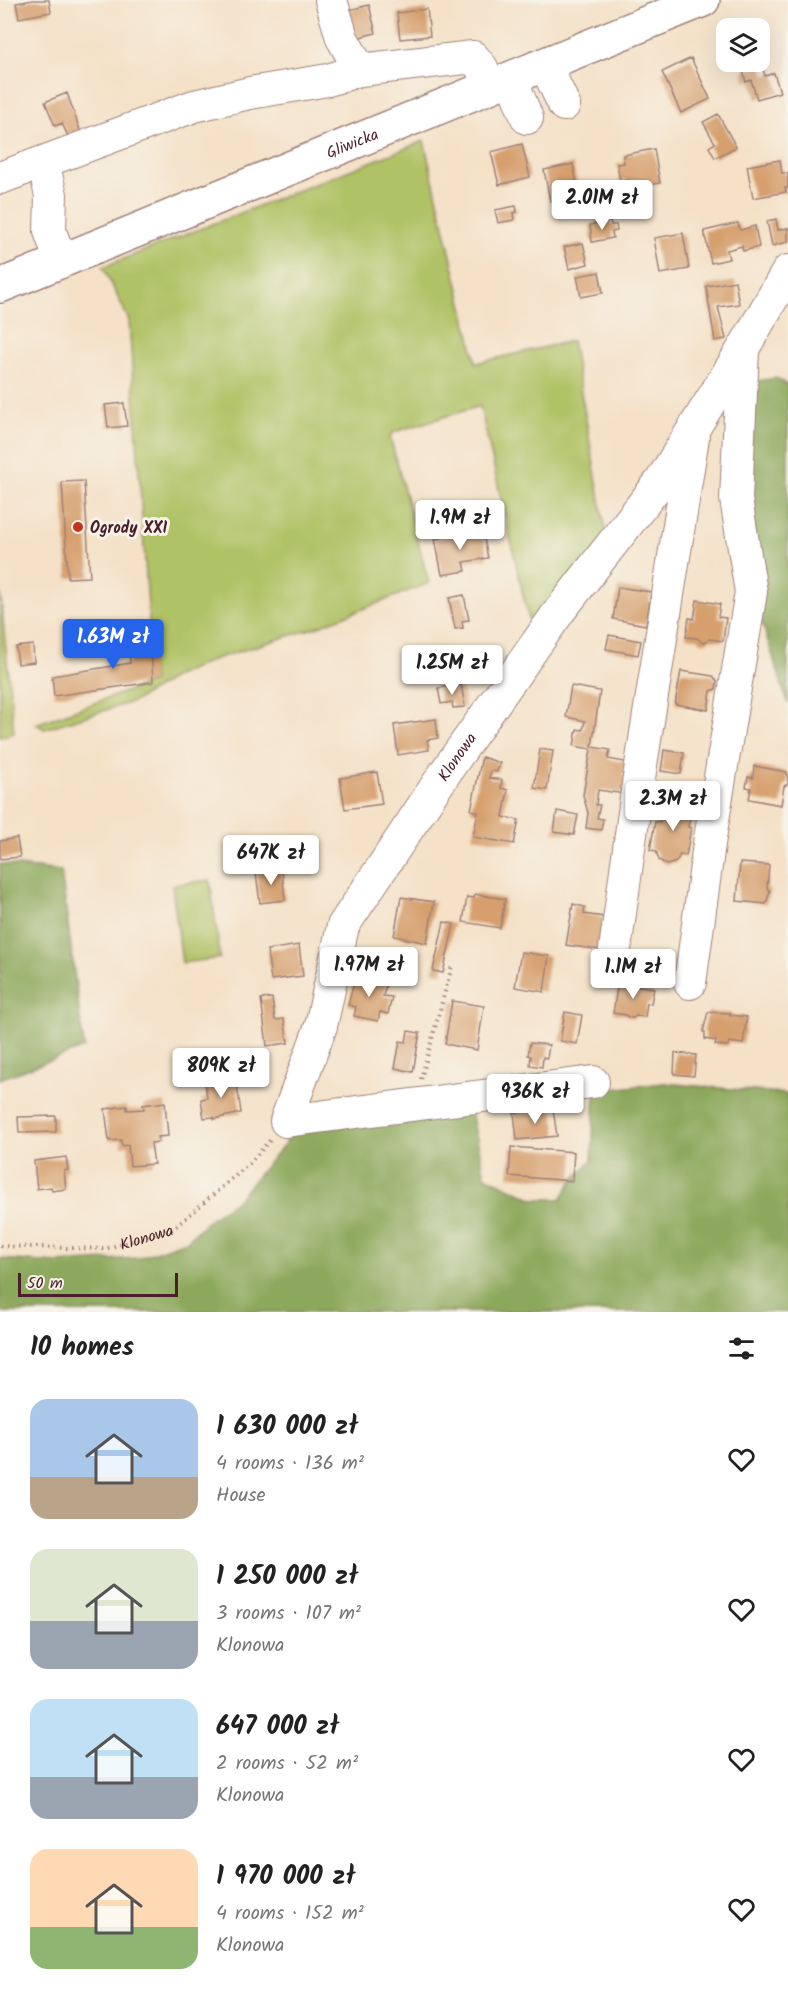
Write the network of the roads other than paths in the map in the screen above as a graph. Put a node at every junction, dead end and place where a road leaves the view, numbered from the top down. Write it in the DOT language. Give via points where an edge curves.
graph roads {
  1 [pos="703,0"];
  2 [pos="339,1"];
  3 [pos="360,70"];
  4 [pos="519,75"];
  5 [pos="547,111"];
  6 [pos="43,163"];
  7 [pos="0,178"];
  8 [pos="61,262"];
  9 [pos="788,271"];
  10 [pos="0,286"];
  11 [pos="743,349"];
  12 [pos="695,424"];
  13 [pos="612,971"];
  14 [pos="690,983"];
  15 [pos="592,1082"];
  1 -- 4 [label="main road, Gliwicka"];
  2 -- 3 [label="street" via="342,38"];
  3 -- 4 [label="street" via="473,57 482,68"];
  3 -- 6 [label="street" via="194,106"];
  4 -- 5 [label="street"];
  4 -- 8 [label="main road, Gliwicka"];
  6 -- 7 [label="street"];
  6 -- 8 [label="street" via="51,195 50,231"];
  8 -- 10 [label="main road, Gliwicka"];
  9 -- 11 [label="street, Klonowa"];
  11 -- 12 [label="street, Klonowa"];
  11 -- 14 [label="street, Klonowa" via="736,499 751,592"];
  12 -- 13 [label="street, Klonowa"];
  12 -- 15 [label="street, Klonowa" via="661,481 558,613 343,926 321,1026 286,1121"];
}
